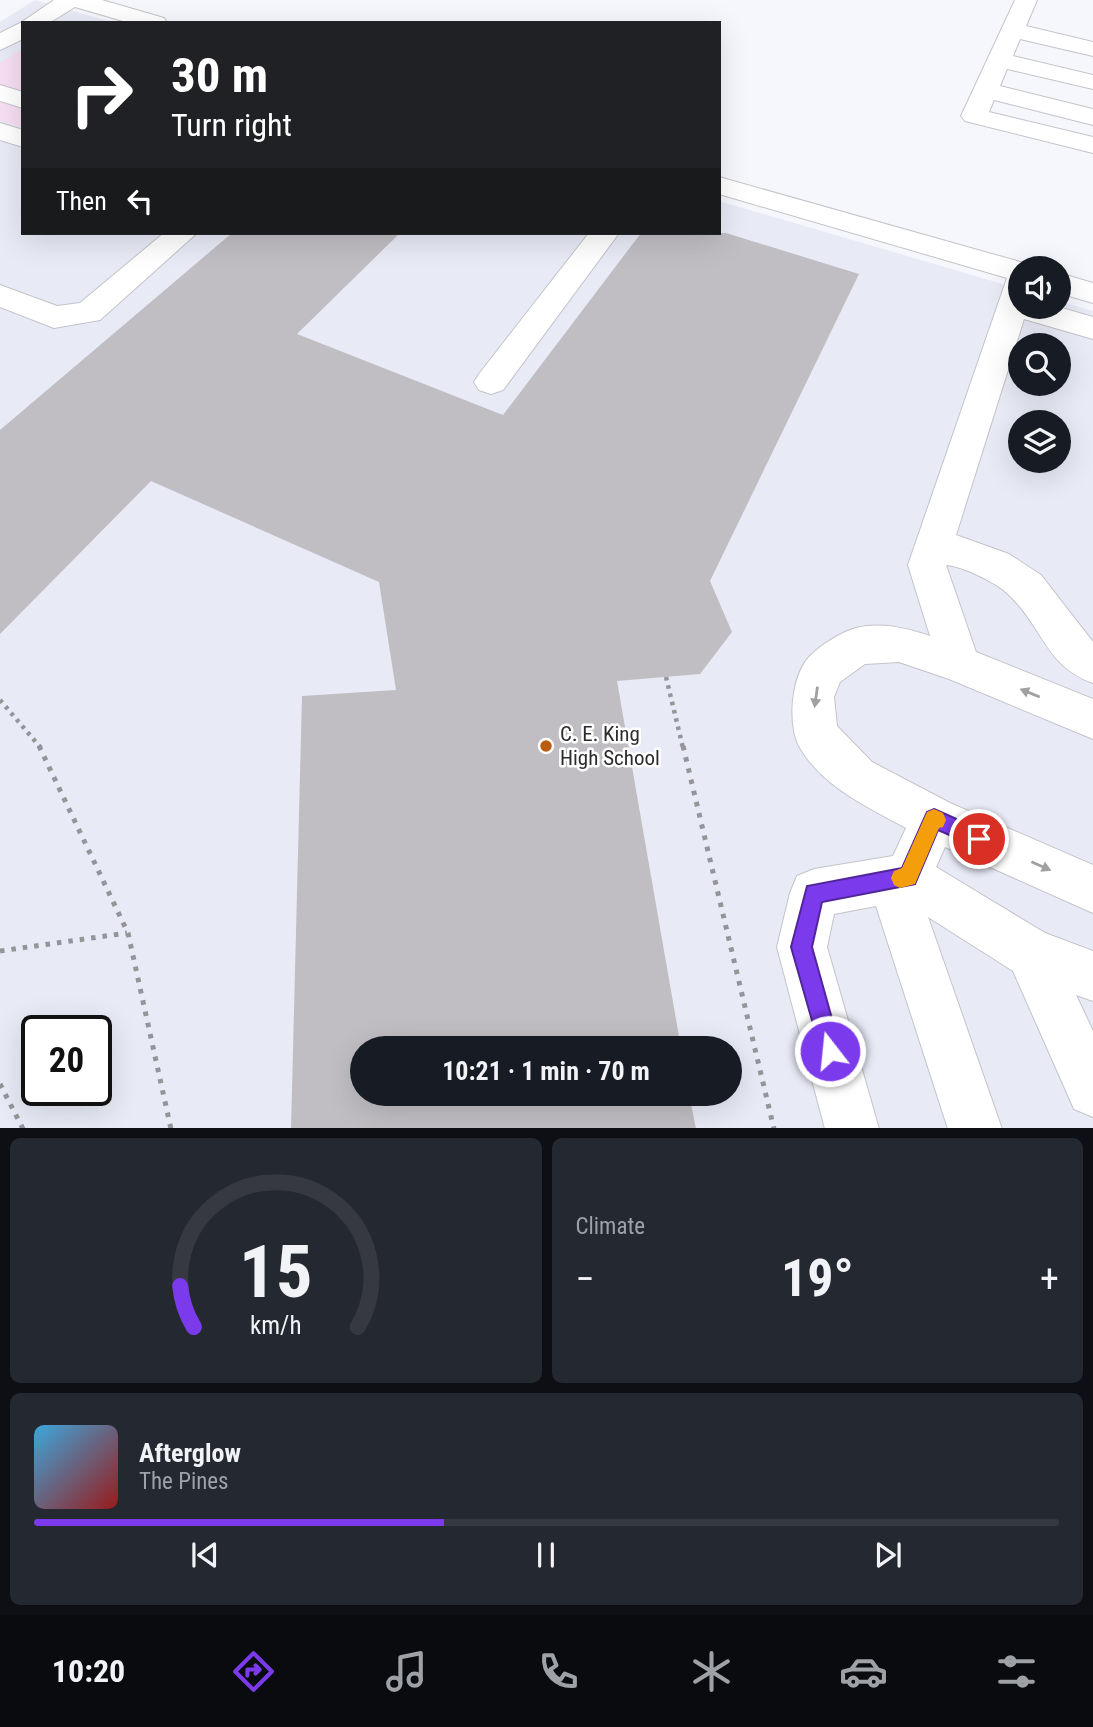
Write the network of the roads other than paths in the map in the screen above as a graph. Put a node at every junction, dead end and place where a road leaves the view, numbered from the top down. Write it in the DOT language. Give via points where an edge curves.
graph roads {
  1 [pos="70,0"];
  2 [pos="77,0"];
  3 [pos="1026,0"];
  4 [pos="36,21"];
  5 [pos="149,21"];
  6 [pos="21,30"];
  7 [pos="1012,30"];
  8 [pos="0,43"];
  9 [pos="1093,49"];
  10 [pos="0,52"];
  11 [pos="21,58"];
  12 [pos="999,60"];
  13 [pos="1093,82"];
  14 [pos="986,90"];
  15 [pos="0,93"];
  16 [pos="21,99"];
  17 [pos="1093,117"];
  18 [pos="0,131"];
  19 [pos="21,138"];
  20 [pos="1093,145"];
  21 [pos="721,187"];
  22 [pos="180,235"];
  23 [pos="602,235"];
  24 [pos="1008,283"];
  25 [pos="1071,287"];
  26 [pos="1093,293"];
  27 [pos="0,295"];
  28 [pos="1071,316"];
  29 [pos="1008,317"];
  30 [pos="1093,328"];
  31 [pos="491,382"];
  32 [pos="934,543"];
  33 [pos="959,664"];
  34 [pos="1093,665"];
  35 [pos="1093,719"];
  36 [pos="934,819"];
  37 [pos="900,878"];
  38 [pos="1093,889"];
  39 [pos="1031,953"];
  40 [pos="1093,976"];
  41 [pos="1093,1090"];
  42 [pos="852,1128"];
  43 [pos="975,1128"];
  1 -- 4 [label="lane"];
  2 -- 5 [label="lane"];
  3 -- 7 [label="lane"];
  6 -- 8 [label="lane"];
  7 -- 9 [label="lane"];
  7 -- 12 [label="lane"];
  10 -- 11 [label="lane"];
  12 -- 13 [label="lane"];
  12 -- 14 [label="lane"];
  14 -- 17 [label="lane"];
  14 -- 20 [label="lane" via="974,116"];
  15 -- 16 [label="lane"];
  18 -- 19 [label="lane"];
  21 -- 24 [label="lane"];
  22 -- 27 [label="lane" via="89,313 54,317"];
  23 -- 31 [label="lane"];
  25 -- 26 [label="lane"];
  28 -- 30 [label="lane"];
  29 -- 32 [label="lane"];
  32 -- 33 [label="lane" via="928,565"];
  32 -- 34 [label="lane" via="1026,584 1051,615 1065,643"];
  35 -- 33 [label="lane, one-way"];
  33 -- 36 [label="lane, one-way" via="899,644 857,646 823,670 813,697 816,735 856,777"];
  36 -- 37 [label="lane"];
  36 -- 38 [label="lane, one-way"];
  37 -- 39 [label="lane"];
  37 -- 42 [label="lane" via="814,893 802,947"];
  37 -- 43 [label="lane"];
  39 -- 40 [label="lane"];
  39 -- 41 [label="lane"];
}
